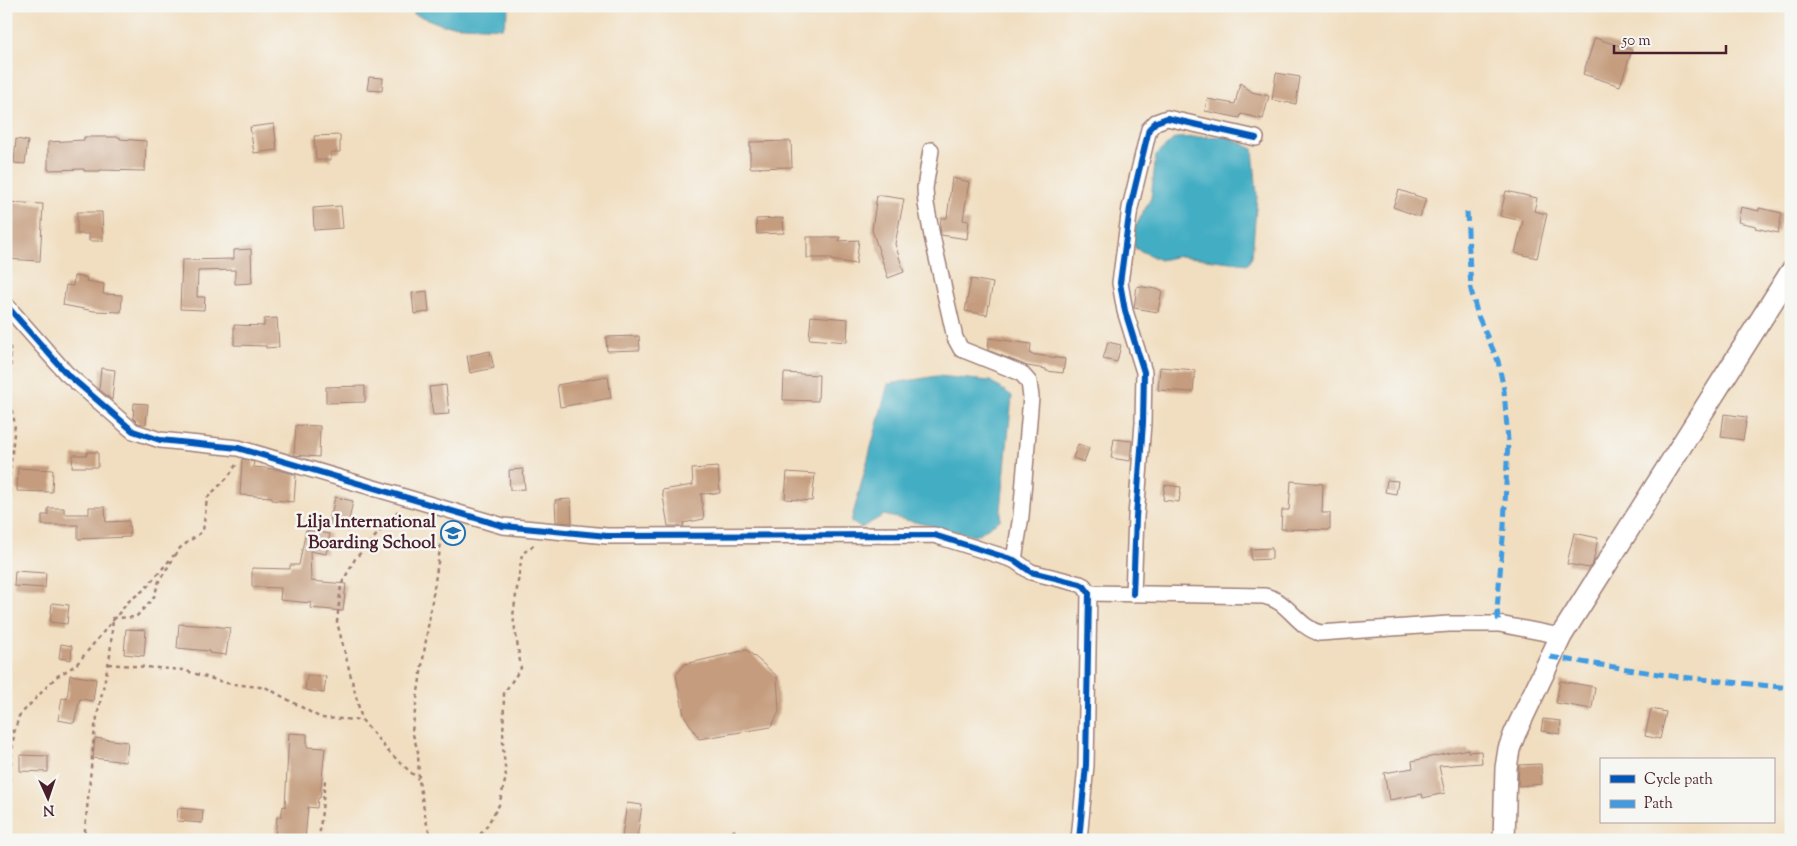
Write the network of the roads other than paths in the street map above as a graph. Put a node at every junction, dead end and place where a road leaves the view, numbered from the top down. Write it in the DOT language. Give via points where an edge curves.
graph roads {
  1 [pos="1256,138"];
  2 [pos="931,150"];
  3 [pos="1791,272"];
  4 [pos="7,306"];
  5 [pos="1014,560"];
  6 [pos="1089,593"];
  7 [pos="1133,594"];
  8 [pos="1561,636"];
  9 [pos="1079,840"];
  10 [pos="1504,840"];
  1 -- 7 [label="street" via="1167,118 1149,129 1130,208 1120,283 1144,372"];
  2 -- 5 [label="street" via="924,188 926,204 955,338 961,349 1020,374 1029,382 1031,398"];
  3 -- 8 [label="main road"];
  4 -- 5 [label="street" via="66,373 133,431 160,440 238,448 503,526 607,536 934,535"];
  5 -- 6 [label="street" via="1031,572 1080,584"];
  6 -- 7 [label="street"];
  6 -- 9 [label="street" via="1086,765"];
  7 -- 8 [label="street" via="1273,597 1309,628 1320,633 1489,624"];
  8 -- 10 [label="main road" via="1509,749"];
}
